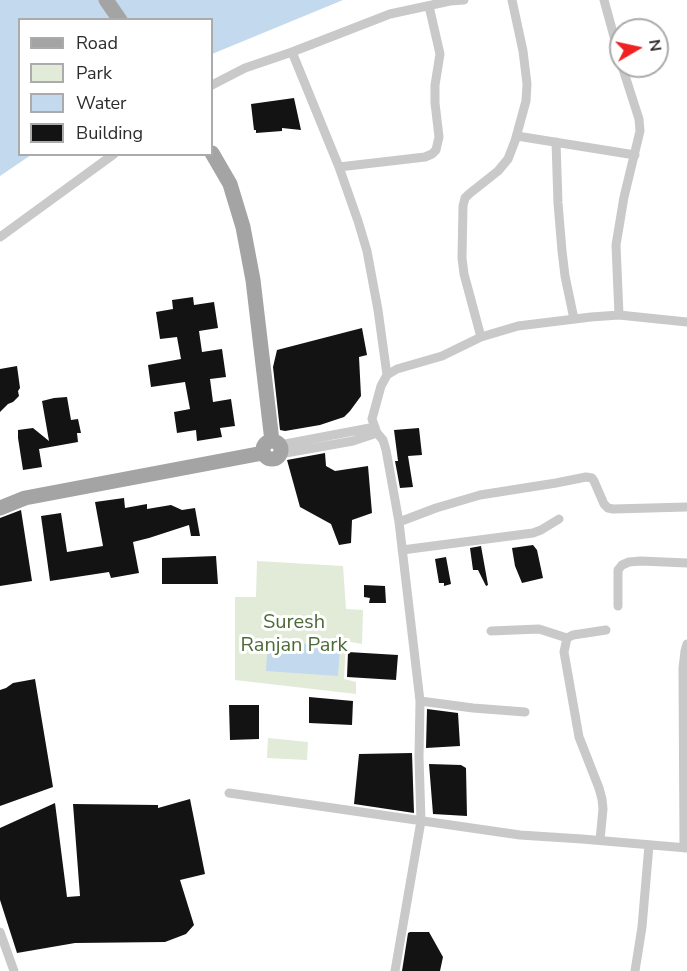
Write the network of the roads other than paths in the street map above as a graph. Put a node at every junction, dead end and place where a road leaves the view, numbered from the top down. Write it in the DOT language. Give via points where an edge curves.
graph roads {
  1 [pos="106,0"];
  2 [pos="464,0"];
  3 [pos="512,0"];
  4 [pos="604,0"];
  5 [pos="429,6"];
  6 [pos="119,18"];
  7 [pos="609,18"];
  8 [pos="292,52"];
  9 [pos="626,78"];
  10 [pos="213,84"];
  11 [pos="517,136"];
  12 [pos="556,142"];
  13 [pos="213,155"];
  14 [pos="634,155"];
  15 [pos="111,156"];
  16 [pos="339,167"];
  17 [pos="0,237"];
  18 [pos="619,315"];
  19 [pos="574,319"];
  20 [pos="687,322"];
  21 [pos="481,337"];
  22 [pos="387,375"];
  23 [pos="376,430"];
  24 [pos="274,448"];
  25 [pos="687,507"];
  26 [pos="0,508"];
  27 [pos="559,519"];
  28 [pos="399,522"];
  29 [pos="402,550"];
  30 [pos="687,563"];
  31 [pos="618,606"];
  32 [pos="606,630"];
  33 [pos="491,631"];
  34 [pos="567,638"];
  35 [pos="687,644"];
  36 [pos="420,701"];
  37 [pos="525,712"];
  38 [pos="229,793"];
  39 [pos="421,821"];
  40 [pos="600,840"];
  41 [pos="649,845"];
  42 [pos="686,848"];
  43 [pos="0,932"];
  44 [pos="14,971"];
  45 [pos="395,971"];
  46 [pos="635,971"];
  1 -- 6 [label="main road"];
  2 -- 5 [label="street"];
  3 -- 11 [label="street" via="527,84"];
  4 -- 7 [label="street"];
  5 -- 8 [label="street" via="390,14"];
  5 -- 16 [label="street" via="440,54 435,85 439,137 436,150 425,157"];
  8 -- 10 [label="street" via="245,68"];
  8 -- 16 [label="street"];
  9 -- 14 [label="street" via="639,119"];
  11 -- 12 [label="street"];
  11 -- 21 [label="street" via="508,159 465,198 463,206 464,274"];
  12 -- 14 [label="street"];
  12 -- 19 [label="street" via="562,251"];
  13 -- 24 [label="main road" via="230,184 243,227"];
  14 -- 18 [label="street" via="616,244"];
  15 -- 17 [label="street"];
  16 -- 22 [label="street" via="368,251"];
  18 -- 19 [label="street"];
  18 -- 20 [label="street"];
  19 -- 21 [label="street" via="518,326"];
  21 -- 22 [label="street"];
  22 -- 23 [label="street" via="372,419"];
  23 -- 24 [label="street"];
  23 -- 28 [label="street" via="386,450"];
  24 -- 26 [label="main road" via="25,498"];
  25 -- 28 [label="street" via="608,508 594,481 586,477 480,495"];
  27 -- 29 [label="street" via="533,533"];
  28 -- 29 [label="street"];
  29 -- 36 [label="street"];
  30 -- 31 [label="street" via="641,561 622,565 618,570"];
  32 -- 34 [label="street"];
  33 -- 34 [label="street" via="539,629"];
  34 -- 40 [label="street" via="564,652 579,737 602,799"];
  35 -- 42 [label="street" via="683,668"];
  36 -- 37 [label="street"];
  36 -- 39 [label="street"];
  38 -- 39 [label="street"];
  39 -- 40 [label="street" via="520,835"];
  39 -- 45 [label="street"];
  40 -- 41 [label="street"];
  41 -- 42 [label="street"];
  41 -- 46 [label="street"];
  43 -- 44 [label="street"];
}
